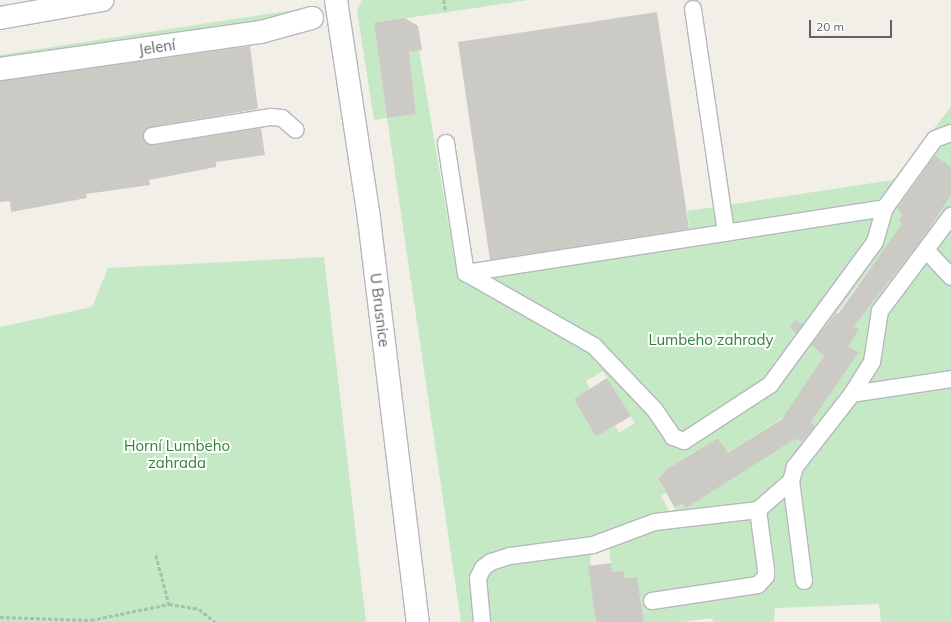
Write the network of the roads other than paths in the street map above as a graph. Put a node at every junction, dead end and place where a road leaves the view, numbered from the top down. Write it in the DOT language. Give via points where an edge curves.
graph roads {
  1 [pos="102,0"];
  2 [pos="336,0"];
  3 [pos="693,9"];
  4 [pos="0,18"];
  5 [pos="312,18"];
  6 [pos="0,69"];
  7 [pos="296,130"];
  8 [pos="951,133"];
  9 [pos="152,136"];
  10 [pos="446,143"];
  11 [pos="884,208"];
  12 [pos="951,216"];
  13 [pos="726,233"];
  14 [pos="926,250"];
  15 [pos="466,273"];
  16 [pos="951,277"];
  17 [pos="951,379"];
  18 [pos="852,394"];
  19 [pos="791,481"];
  20 [pos="758,510"];
  21 [pos="804,581"];
  22 [pos="652,601"];
  23 [pos="418,622"];
  24 [pos="482,622"];
  1 -- 4 [label="street"];
  2 -- 23 [label="street, U Brusnice" via="371,235"];
  3 -- 13 [label="lane"];
  5 -- 6 [label="street, Jelení" via="261,32"];
  7 -- 9 [label="lane" via="282,118 271,117"];
  8 -- 11 [label="lane" via="935,139"];
  10 -- 15 [label="lane"];
  11 -- 13 [label="lane"];
  11 -- 15 [label="lane" via="875,242 770,385 684,441 674,437 655,410 594,346"];
  12 -- 14 [label="lane"];
  13 -- 15 [label="lane"];
  14 -- 16 [label="lane"];
  14 -- 18 [label="lane" via="880,311 872,362"];
  17 -- 18 [label="lane"];
  18 -- 19 [label="lane" via="794,467"];
  19 -- 20 [label="lane"];
  19 -- 21 [label="lane"];
  20 -- 22 [label="lane" via="766,570 763,581 751,587"];
  20 -- 24 [label="lane" via="655,522 593,545 502,558 483,568 478,578"];
}
